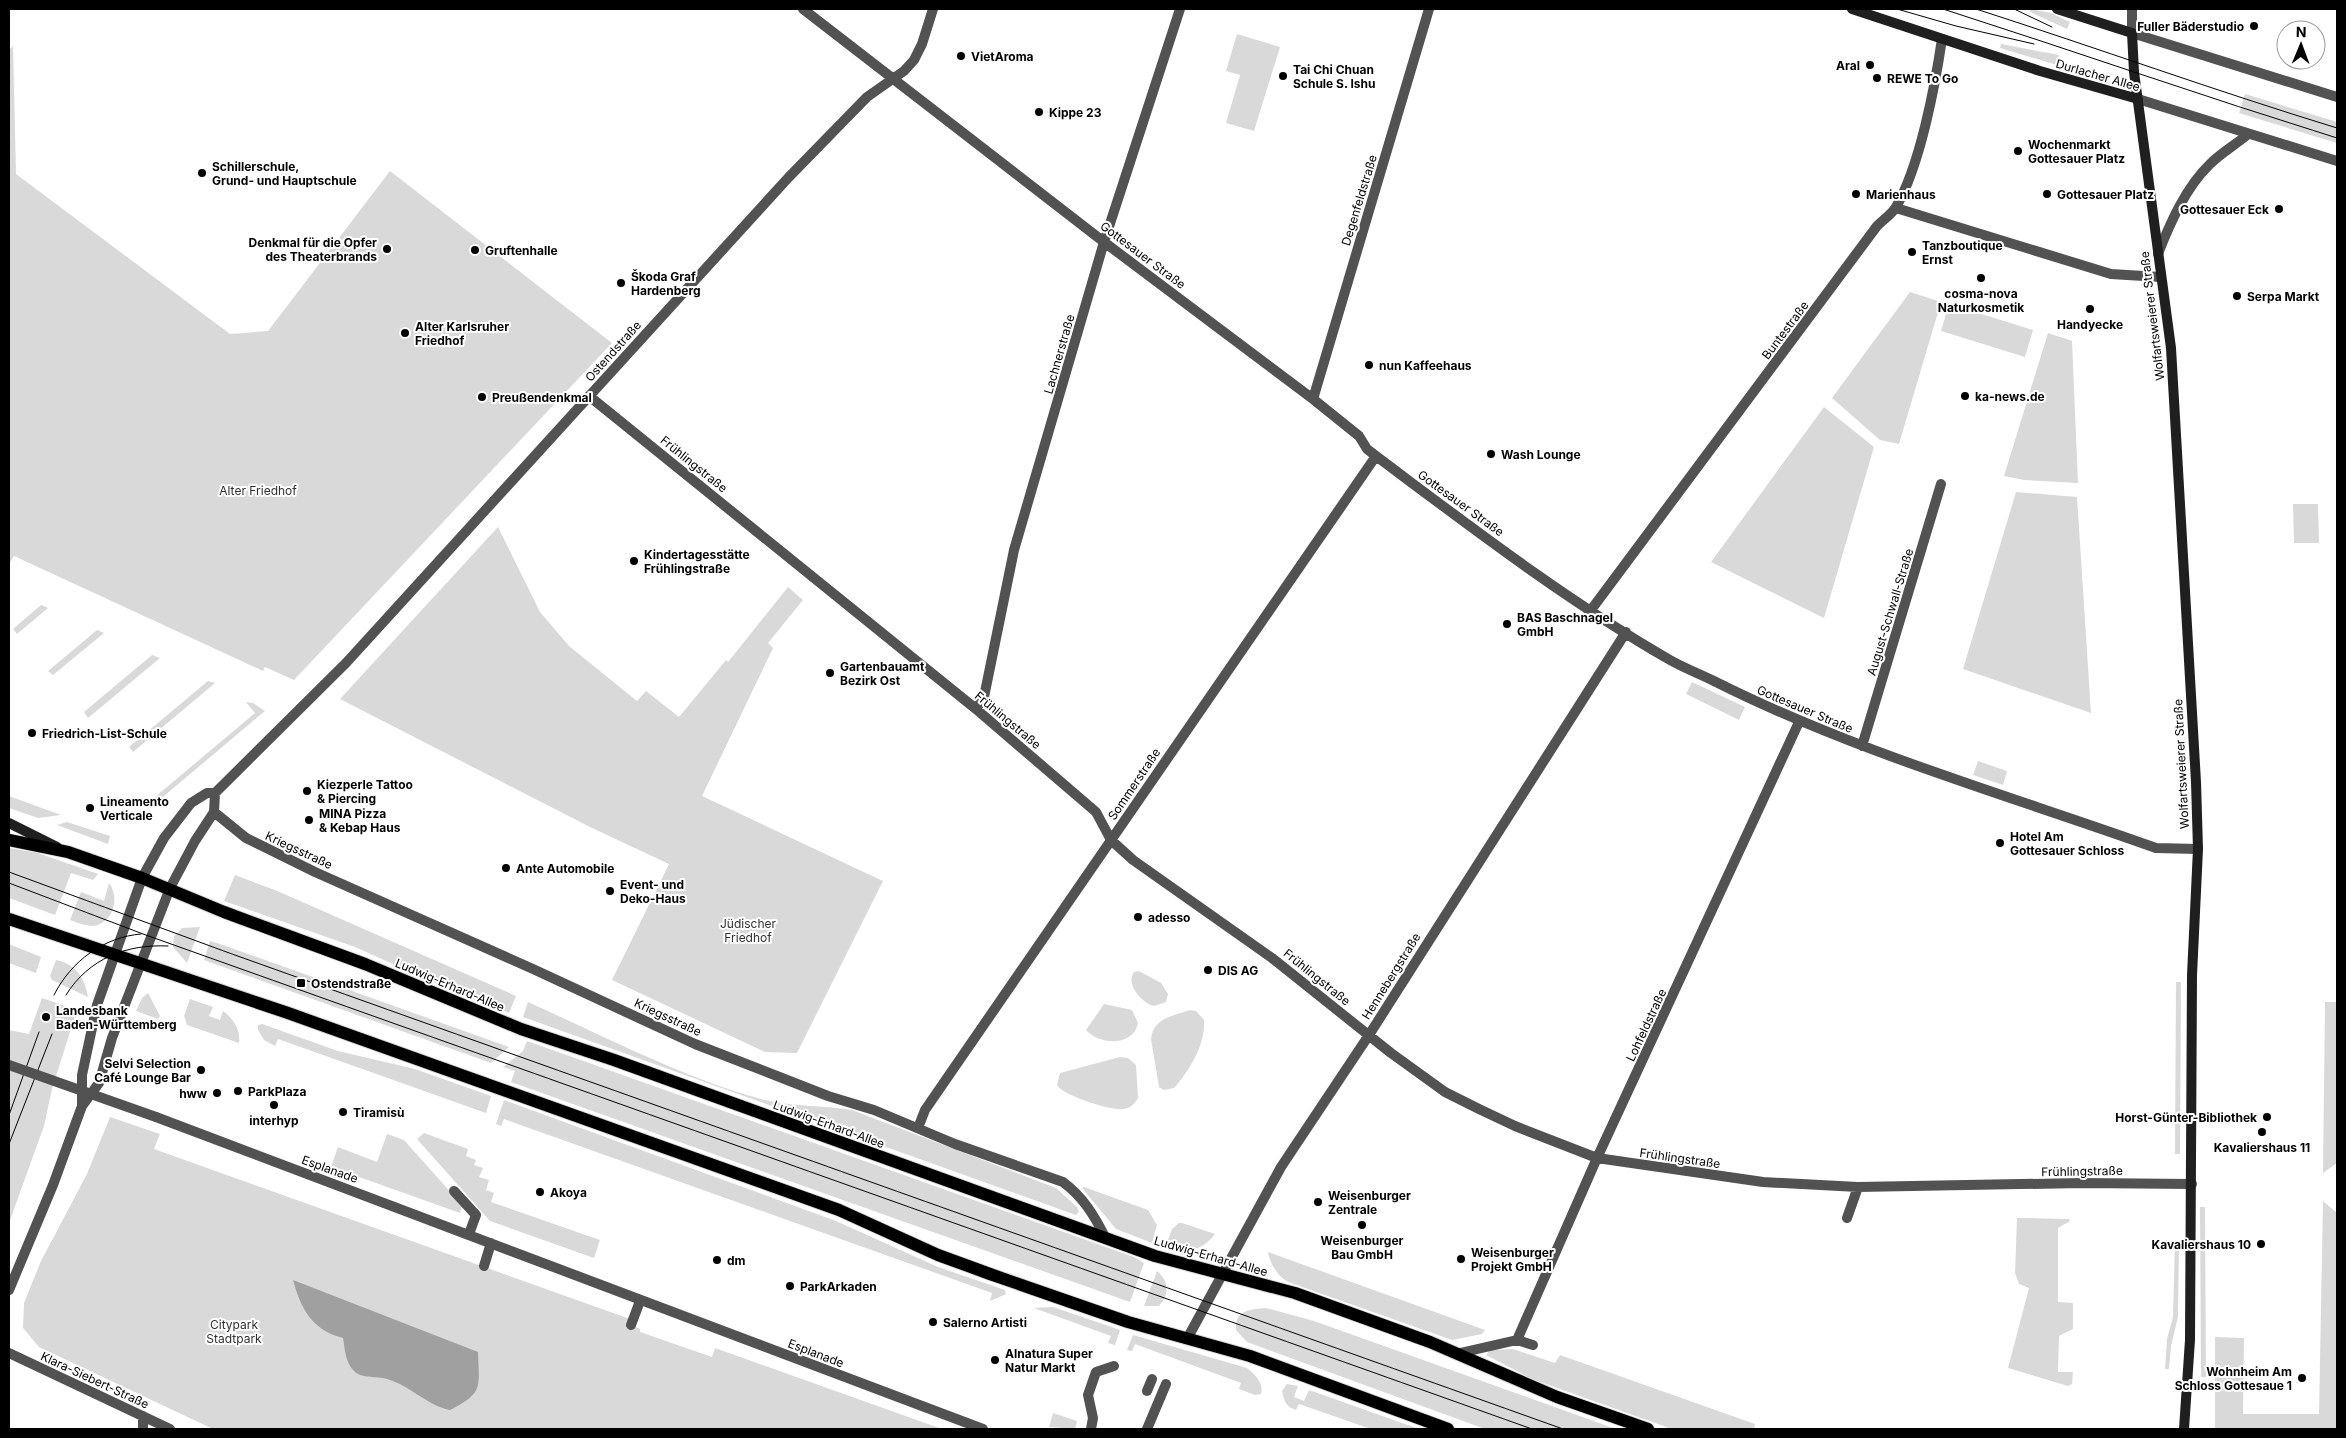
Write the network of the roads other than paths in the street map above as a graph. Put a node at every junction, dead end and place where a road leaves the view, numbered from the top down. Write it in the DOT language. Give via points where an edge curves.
graph roads {
  1 [pos="802,9"];
  2 [pos="933,9"];
  3 [pos="1180,9"];
  4 [pos="1429,9"];
  5 [pos="1852,9"];
  6 [pos="2057,9"];
  7 [pos="2132,9"];
  8 [pos="2132,33"];
  9 [pos="1942,39"];
  10 [pos="892,79"];
  11 [pos="2337,97"];
  12 [pos="2138,99"];
  13 [pos="2247,135"];
  14 [pos="2337,162"];
  15 [pos="1896,208"];
  16 [pos="1104,242"];
  17 [pos="2157,255"];
  18 [pos="2160,277"];
  19 [pos="589,396"];
  20 [pos="1313,399"];
  21 [pos="1376,456"];
  22 [pos="1941,484"];
  23 [pos="1591,610"];
  24 [pos="1626,632"];
  25 [pos="976,709"];
  26 [pos="1800,722"];
  27 [pos="1862,746"];
  28 [pos="215,793"];
  29 [pos="214,812"];
  30 [pos="9,823"];
  31 [pos="9,840"];
  32 [pos="1111,840"];
  33 [pos="2198,849"];
  34 [pos="68,852"];
  35 [pos="142,878"];
  36 [pos="170,888"];
  37 [pos="9,919"];
  38 [pos="115,956"];
  39 [pos="141,964"];
  40 [pos="1369,1035"];
  41 [pos="9,1065"];
  42 [pos="82,1106"];
  43 [pos="918,1128"];
  44 [pos="1597,1158"];
  45 [pos="2192,1184"];
  46 [pos="1858,1187"];
  47 [pos="454,1191"];
  48 [pos="1847,1218"];
  49 [pos="469,1234"];
  50 [pos="1105,1237"];
  51 [pos="491,1243"];
  52 [pos="484,1266"];
  53 [pos="1222,1274"];
  54 [pos="9,1290"];
  55 [pos="640,1301"];
  56 [pos="631,1325"];
  57 [pos="1187,1339"];
  58 [pos="1517,1340"];
  59 [pos="1533,1345"];
  60 [pos="9,1353"];
  61 [pos="1460,1353"];
  62 [pos="1114,1366"];
  63 [pos="1152,1379"];
  64 [pos="1166,1384"];
  65 [pos="1147,1391"];
  66 [pos="143,1416"];
  67 [pos="143,1429"];
  68 [pos="170,1429"];
  69 [pos="983,1429"];
  70 [pos="1091,1429"];
  71 [pos="1147,1429"];
  72 [pos="1448,1429"];
  73 [pos="1648,1429"];
  74 [pos="2184,1429"];
  1 -- 10 [label="street, Gottesauer Straße"];
  2 -- 10 [label="street, Ostendstraße" via="914,60"];
  3 -- 16 [label="street, Lachnerstraße"];
  4 -- 20 [label="street, Degenfeldstraße"];
  5 -- 9 [label="main road, Durlacher Allee"];
  6 -- 8 [label="main road"];
  7 -- 8 [label="street"];
  8 -- 11 [label="street"];
  8 -- 12 [label="main road, Wolfartsweierer Straße"];
  9 -- 12 [label="main road, Durlacher Allee"];
  9 -- 15 [label="street, Buntestraße" via="1913,164"];
  10 -- 16 [label="street, Gottesauer Straße"];
  10 -- 19 [label="street, Ostendstraße" via="867,96 795,171"];
  12 -- 13 [label="street, Durlacher Allee"];
  12 -- 17 [label="main road, Wolfartsweierer Straße"];
  13 -- 14 [label="street, Durlacher Allee"];
  13 -- 17 [label="street" via="2211,163 2200,176 2187,194"];
  15 -- 18 [label="street" via="2111,274"];
  15 -- 23 [label="street, Buntestraße" via="1877,226"];
  16 -- 20 [label="street, Gottesauer Straße"];
  16 -- 25 [label="street, Lachnerstraße" via="1014,550 984,697"];
  17 -- 18 [label="main road, Wolfartsweierer Straße"];
  18 -- 33 [label="main road, Wolfartsweierer Straße" via="2171,348"];
  19 -- 25 [label="street, Frühlingstraße"];
  19 -- 28 [label="street, Ostendstraße" via="346,663"];
  20 -- 21 [label="street, Gottesauer Straße" via="1359,436"];
  21 -- 23 [label="street, Gottesauer Straße"];
  21 -- 32 [label="street, Sommerstraße"];
  22 -- 27 [label="street, August-Schwall-Straße"];
  23 -- 24 [label="street, Gottesauer Straße"];
  24 -- 26 [label="street, Gottesauer Straße" via="1672,660"];
  24 -- 40 [label="street, Hennebergstraße"];
  25 -- 32 [label="street, Frühlingstraße" via="1096,812"];
  26 -- 27 [label="street, Gottesauer Straße"];
  26 -- 44 [label="street, Lohfeldstraße"];
  27 -- 33 [label="street, Gottesauer Straße" via="2156,848"];
  28 -- 29 [label="street"];
  28 -- 35 [label="street, Ostendstraße" via="207,793 191,803 164,838"];
  29 -- 36 [label="street"];
  29 -- 43 [label="street, Kriegsstraße" via="246,838 315,872 695,1044"];
  30 -- 34 [label="main road, Ludwig-Erhard-Allee"];
  31 -- 34 [label="main road"];
  32 -- 40 [label="street, Frühlingstraße" via="1133,860 1272,958"];
  32 -- 43 [label="street, Sommerstraße" via="925,1110"];
  33 -- 45 [label="main road, Wolfartsweierer Straße" via="2192,975"];
  34 -- 35 [label="main road, Ludwig-Erhard-Allee"];
  35 -- 36 [label="main road, Ludwig-Erhard-Allee"];
  35 -- 38 [label="street, Ostendstraße"];
  36 -- 39 [label="street"];
  36 -- 50 [label="main road, Ludwig-Erhard-Allee" via="521,1029"];
  37 -- 38 [label="main road"];
  38 -- 39 [label="main road"];
  38 -- 42 [label="street, Ostendstraße" via="97,1005 82,1075"];
  39 -- 42 [label="street" via="112,1038 99,1083"];
  39 -- 57 [label="main road" via="288,1013 838,1210 938,1255 990,1274"];
  40 -- 44 [label="street, Frühlingstraße" via="1446,1092 1515,1126"];
  40 -- 53 [label="street, Hennebergstraße" via="1281,1167"];
  41 -- 49 [label="street, Esplanade, bridge"];
  42 -- 54 [label="street"];
  43 -- 50 [label="street, Kriegsstraße" via="1063,1182 1078,1193"];
  44 -- 46 [label="street, Frühlingstraße" via="1763,1182"];
  44 -- 58 [label="street, Lohfeldstraße"];
  45 -- 46 [label="street, Frühlingstraße"];
  45 -- 74 [label="main road, Wolfartsweierer Straße" via="2189,1377"];
  46 -- 48 [label="street"];
  47 -- 49 [label="street" via="476,1215"];
  49 -- 51 [label="street, Esplanade"];
  50 -- 53 [label="main road, Ludwig-Erhard-Allee" via="1156,1256"];
  51 -- 52 [label="street"];
  51 -- 55 [label="street, Esplanade"];
  53 -- 57 [label="street, Hennebergstraße"];
  53 -- 61 [label="main road, Ludwig-Erhard-Allee" via="1295,1293"];
  55 -- 56 [label="street"];
  55 -- 69 [label="street, Esplanade"];
  57 -- 72 [label="main road" via="1268,1362"];
  58 -- 59 [label="street"];
  58 -- 61 [label="street"];
  60 -- 66 [label="street, Klara-Siebert-Straße"];
  61 -- 73 [label="main road, Ludwig-Erhard-Allee" via="1557,1397"];
  62 -- 70 [label="street" via="1096,1372 1088,1396 1094,1418"];
  63 -- 65 [label="street"];
  64 -- 71 [label="street"];
  66 -- 67 [label="street"];
  66 -- 68 [label="street, Klara-Siebert-Straße"];
}
